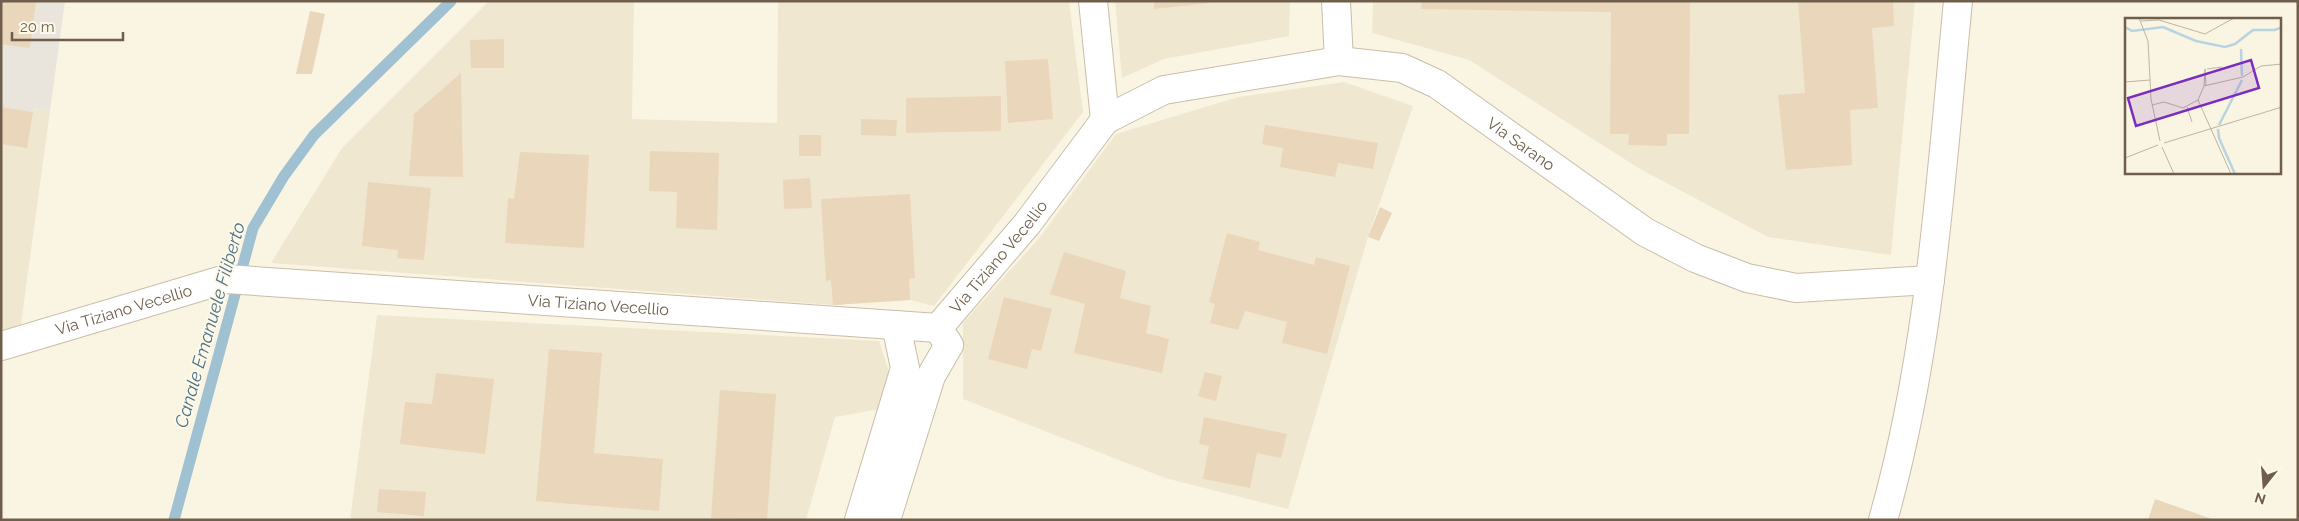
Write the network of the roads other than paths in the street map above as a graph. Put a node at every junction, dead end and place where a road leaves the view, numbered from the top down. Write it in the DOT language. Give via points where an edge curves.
graph roads {
  1 [pos="1093,1"];
  2 [pos="1336,1"];
  3 [pos="1958,1"];
  4 [pos="1340,61"];
  5 [pos="1105,120"];
  6 [pos="1930,280"];
  7 [pos="896,325"];
  8 [pos="938,328"];
  9 [pos="1,346"];
  10 [pos="859,520"];
  11 [pos="886,520"];
  12 [pos="1884,520"];
  1 -- 5 [label="street"];
  2 -- 4 [label="street"];
  3 -- 6 [label="street"];
  4 -- 5 [label="street, Via Sarano" via="1164,90"];
  4 -- 6 [label="street, Via Sarano" via="1402,68 1437,84 1645,232 1695,258 1747,278 1796,288"];
  5 -- 8 [label="street, Via Tiziano Vecellio" via="1027,224"];
  6 -- 12 [label="street" via="1915,383"];
  7 -- 8 [label="street, Via Tiziano Vecellio"];
  7 -- 9 [label="street, Via Tiziano Vecellio" via="226,279"];
  7 -- 10 [label="street" via="905,368"];
  8 -- 11 [label="street" via="949,345 931,376"];
}
